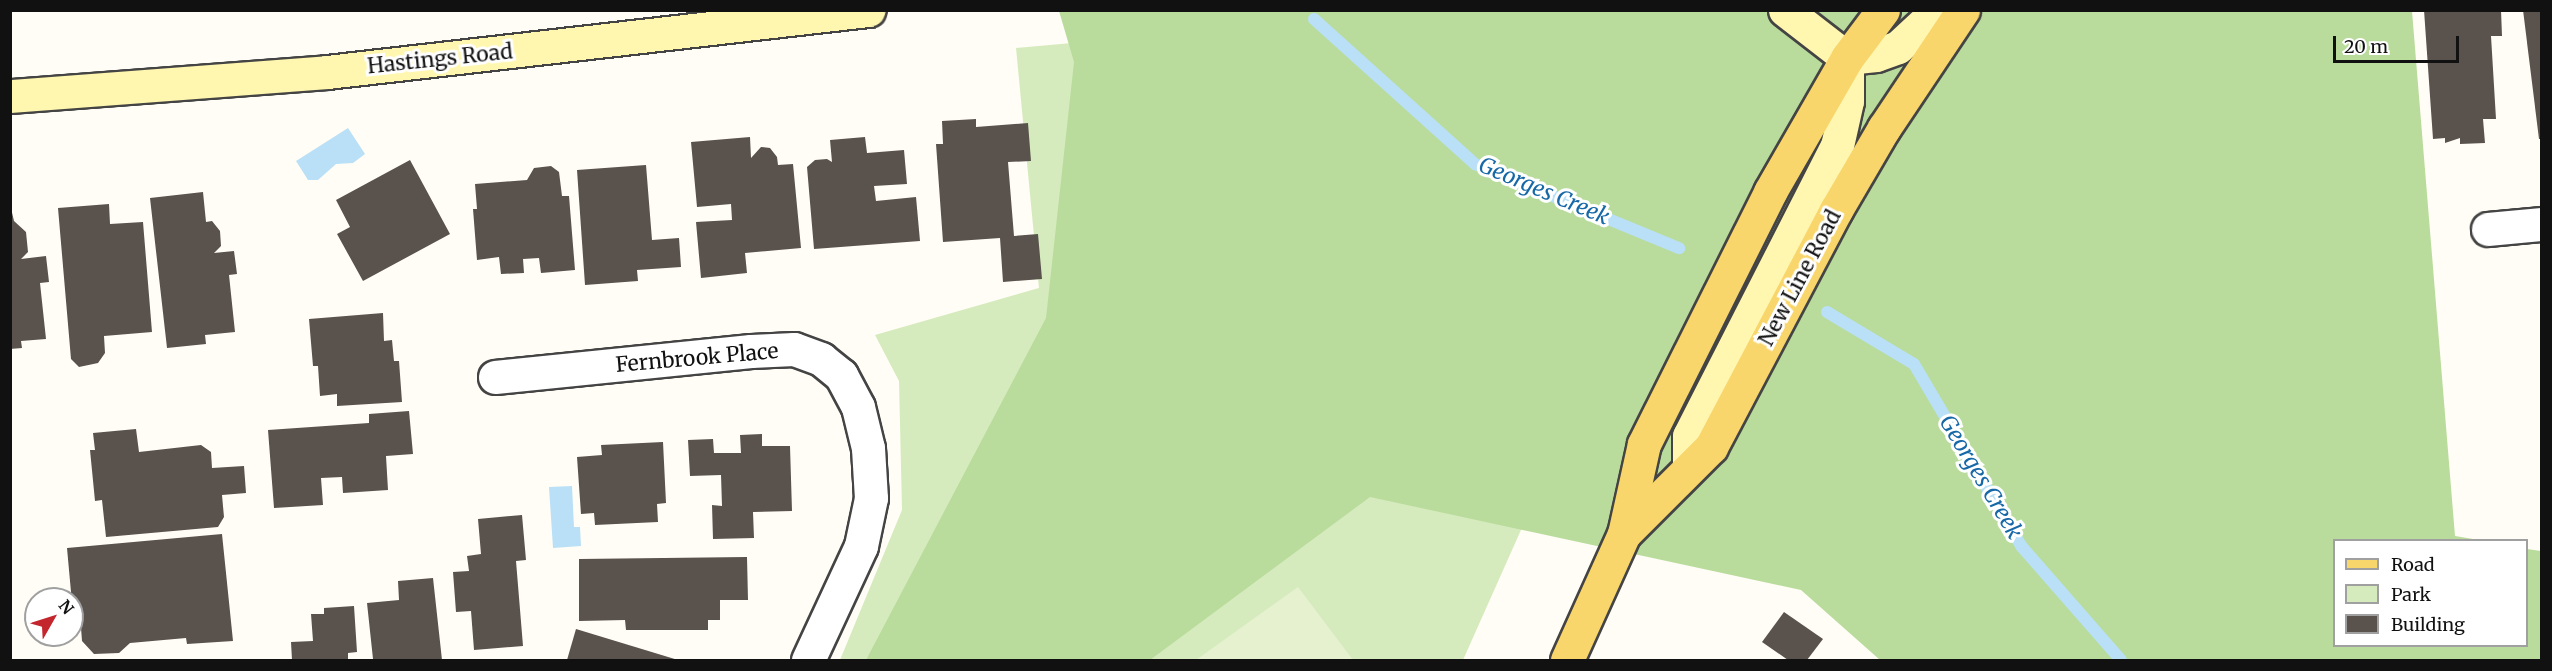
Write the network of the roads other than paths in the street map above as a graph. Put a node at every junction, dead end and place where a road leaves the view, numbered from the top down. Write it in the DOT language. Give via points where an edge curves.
graph roads {
  1 [pos="868,10"];
  2 [pos="1785,10"];
  3 [pos="1882,10"];
  4 [pos="1938,10"];
  5 [pos="1963,10"];
  6 [pos="1847,58"];
  7 [pos="10,96"];
  8 [pos="2541,224"];
  9 [pos="2488,229"];
  10 [pos="495,377"];
  11 [pos="1689,467"];
  12 [pos="1624,534"];
  13 [pos="808,660"];
  14 [pos="1568,660"];
  1 -- 7 [label="main road, Hastings Road" via="327,72"];
  2 -- 6 [label="main road"];
  3 -- 6 [label="main road, New Line Road"];
  4 -- 6 [label="main road" via="1898,47 1875,56"];
  5 -- 11 [label="main road, New Line Road" via="1884,128 1836,210 1710,447"];
  6 -- 11 [label="main road" via="1847,101 1837,146 1689,436"];
  6 -- 12 [label="main road, New Line Road" via="1770,192 1644,444"];
  8 -- 9 [label="street"];
  10 -- 13 [label="street, Fernbrook Place" via="794,349 821,359 841,375 858,407 868,448 871,498 861,546"];
  11 -- 12 [label="main road, New Line Road"];
  12 -- 14 [label="main road, New Line Road"];
}
